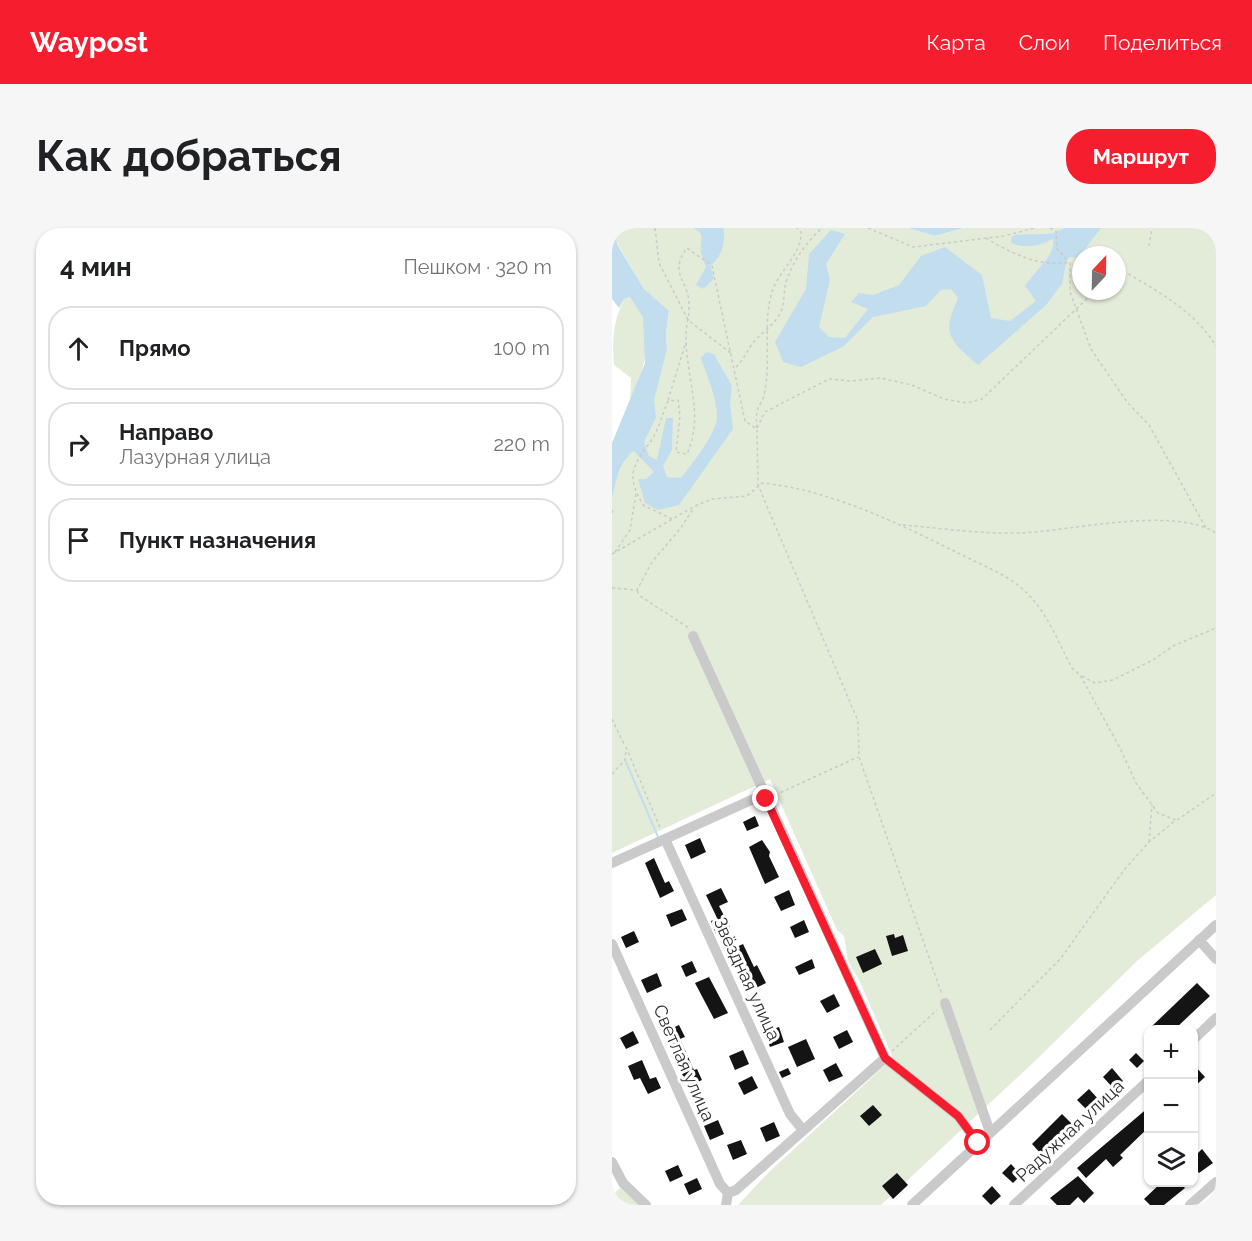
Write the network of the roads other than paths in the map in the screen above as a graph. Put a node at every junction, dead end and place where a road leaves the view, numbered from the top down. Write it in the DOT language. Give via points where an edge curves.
graph roads {
  1 [pos="693,636"];
  2 [pos="766,799"];
  3 [pos="665,839"];
  4 [pos="612,863"];
  5 [pos="1216,925"];
  6 [pos="1199,940"];
  7 [pos="612,944"];
  8 [pos="1216,959"];
  9 [pos="945,1003"];
  10 [pos="1216,1018"];
  11 [pos="1198,1035"];
  12 [pos="885,1058"];
  13 [pos="1144,1086"];
  14 [pos="803,1130"];
  15 [pos="990,1132"];
  16 [pos="978,1143"];
  17 [pos="612,1161"];
  18 [pos="1216,1182"];
  19 [pos="728,1193"];
  20 [pos="646,1205"];
  21 [pos="726,1205"];
  22 [pos="912,1205"];
  23 [pos="1014,1205"];
  24 [pos="1190,1205"];
  1 -- 2 [label="street"];
  2 -- 3 [label="street" via="759,796"];
  2 -- 12 [label="street"];
  3 -- 4 [label="street"];
  3 -- 14 [label="street, Звёздная улица" via="790,1114"];
  5 -- 6 [label="street"];
  6 -- 8 [label="street"];
  6 -- 15 [label="street"];
  7 -- 19 [label="street, Светлая улица" via="720,1184"];
  9 -- 15 [label="street"];
  10 -- 11 [label="street"];
  12 -- 14 [label="street"];
  12 -- 16 [label="street" via="958,1116"];
  13 -- 23 [label="street, Радужная улица"];
  14 -- 19 [label="street"];
  15 -- 16 [label="street"];
  16 -- 22 [label="street"];
  17 -- 20 [label="street" via="623,1183"];
  18 -- 24 [label="street"];
  19 -- 21 [label="street"];
}
